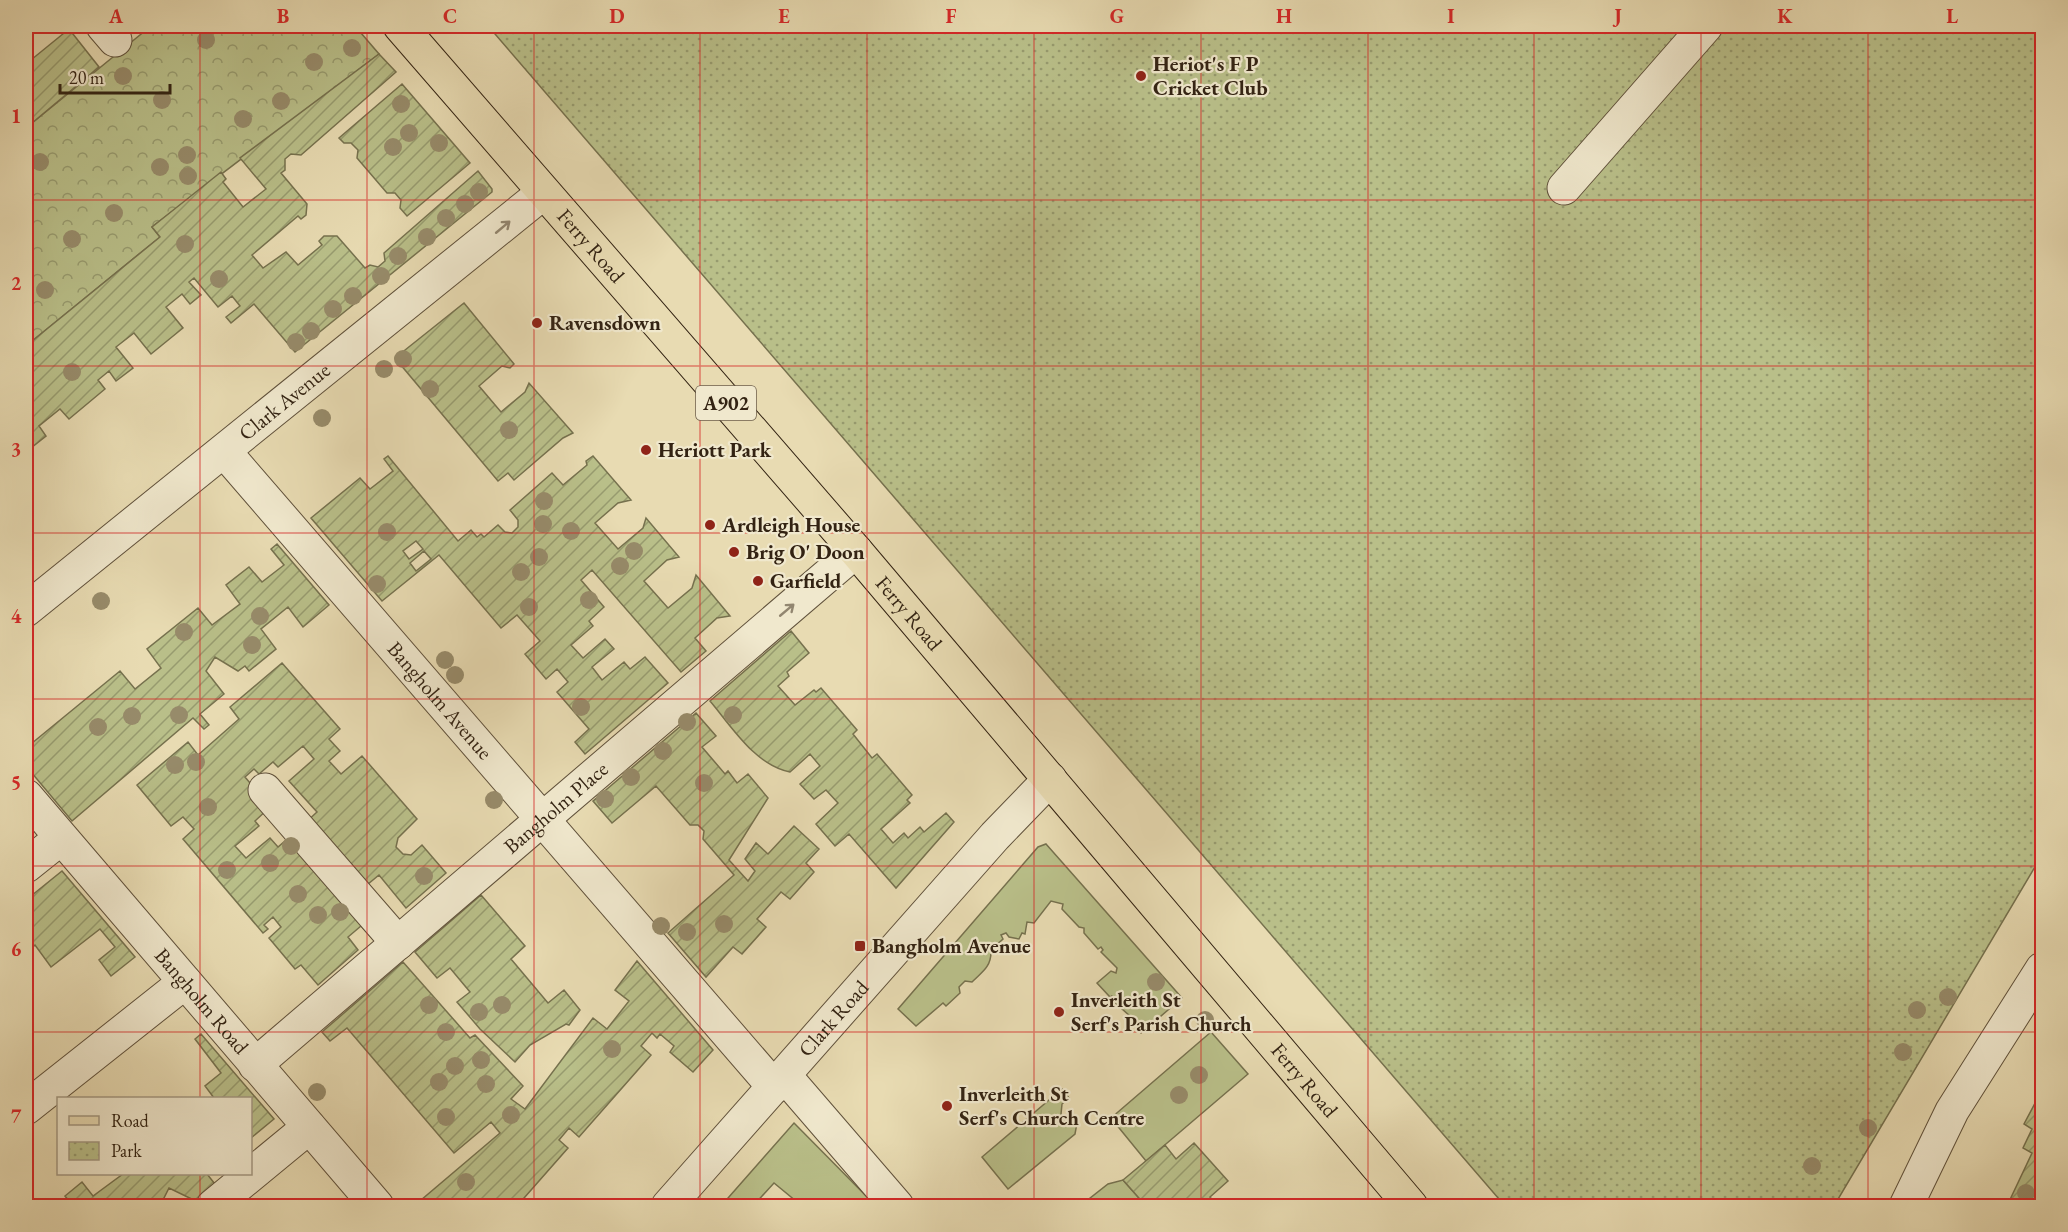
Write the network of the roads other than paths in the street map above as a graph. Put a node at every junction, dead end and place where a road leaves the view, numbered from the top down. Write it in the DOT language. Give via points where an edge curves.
graph roads {
  1 [pos="1706,26"];
  2 [pos="401,27"];
  3 [pos="1564,188"];
  4 [pos="543,193"];
  5 [pos="224,451"];
  6 [pos="855,551"];
  7 [pos="26,610"];
  8 [pos="1050,779"];
  9 [pos="265,790"];
  10 [pos="26,796"];
  11 [pos="542,819"];
  12 [pos="62,838"];
  13 [pos="26,866"];
  14 [pos="398,944"];
  15 [pos="2039,976"];
  16 [pos="185,982"];
  17 [pos="255,1065"];
  18 [pos="779,1081"];
  19 [pos="26,1107"];
  20 [pos="309,1127"];
  21 [pos="252,1174"];
  22 [pos="251,1175"];
  23 [pos="213,1206"];
  24 [pos="377,1206"];
  25 [pos="668,1206"];
  26 [pos="897,1206"];
  27 [pos="1411,1206"];
  28 [pos="1906,1206"];
  1 -- 3 [label="street"];
  2 -- 4 [label="main road, Ferry Road / A902"];
  5 -- 4 [label="street, Clark Avenue, one-way"];
  4 -- 6 [label="main road, Ferry Road / A902"];
  5 -- 7 [label="street, Clark Avenue"];
  5 -- 11 [label="street, Bangholm Avenue"];
  6 -- 8 [label="main road, Ferry Road / A902"];
  11 -- 6 [label="street, Bangholm Place, one-way"];
  8 -- 18 [label="street, Clark Road"];
  8 -- 27 [label="main road, Ferry Road / A902"];
  9 -- 14 [label="street"];
  10 -- 12 [label="street, Bangholm Road"];
  11 -- 14 [label="street, Bangholm Place"];
  11 -- 18 [label="street, Bangholm Avenue"];
  12 -- 13 [label="street"];
  12 -- 16 [label="street, Bangholm Road"];
  14 -- 17 [label="street, Bangholm Place"];
  15 -- 28 [label="street" via="1952,1111"];
  16 -- 17 [label="street, Bangholm Road"];
  16 -- 19 [label="street"];
  17 -- 20 [label="street, Bangholm Road"];
  18 -- 25 [label="street, Clark Road"];
  18 -- 26 [label="street, Bangholm Avenue"];
  20 -- 21 [label="street"];
  20 -- 24 [label="street, Bangholm Road"];
  22 -- 23 [label="street"];
}
